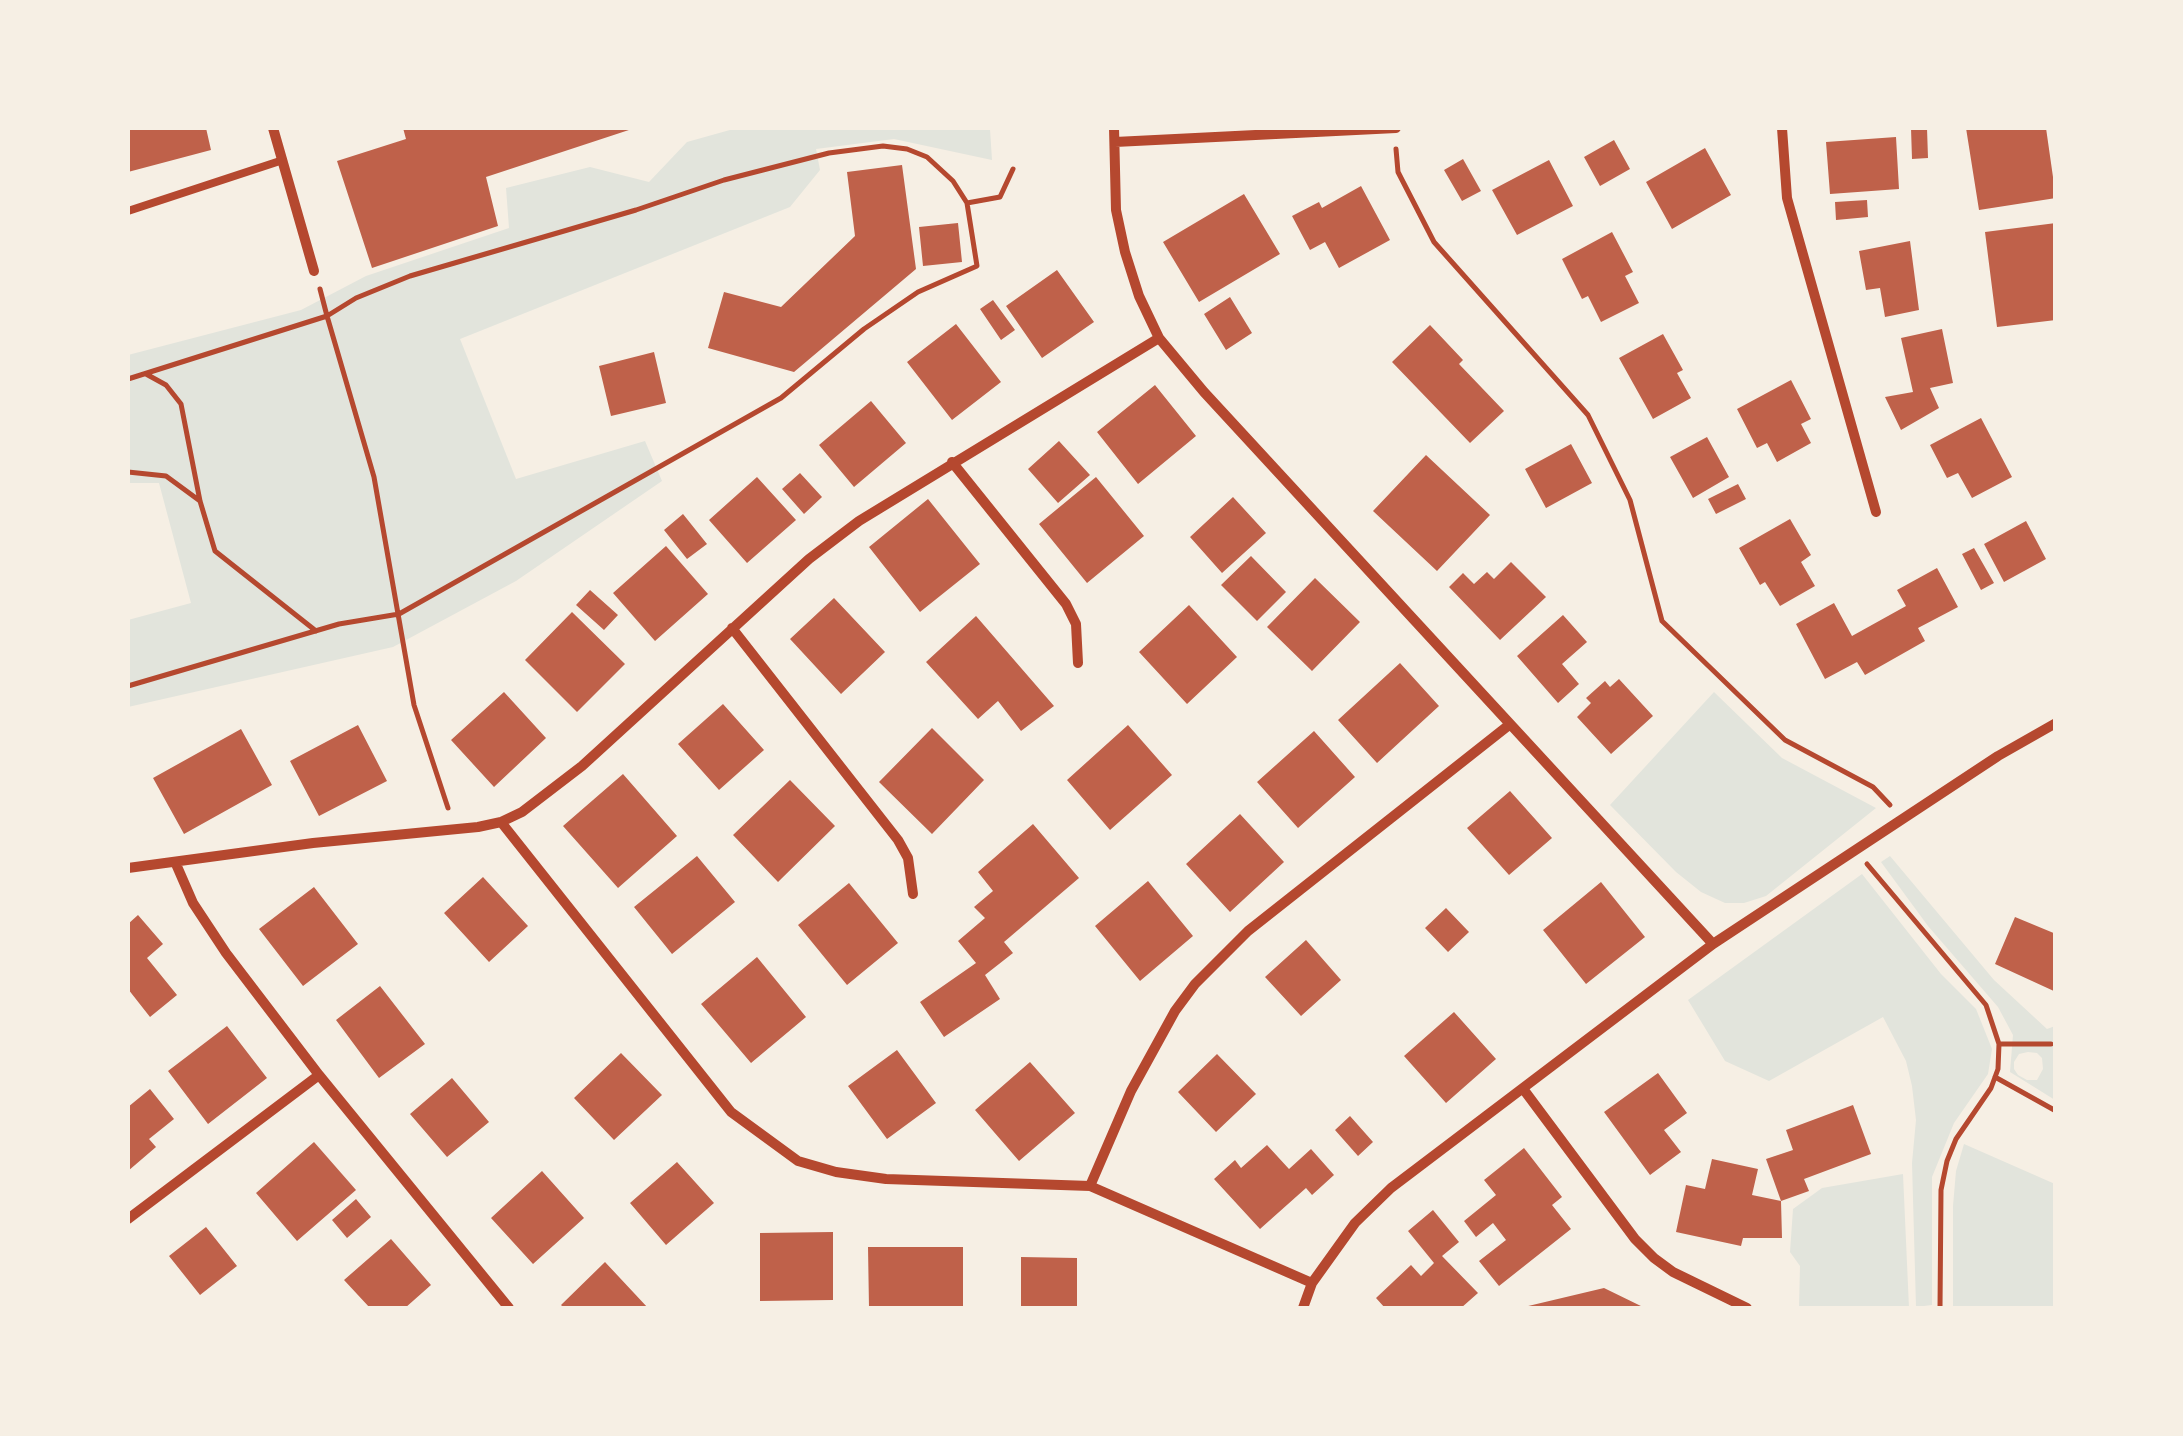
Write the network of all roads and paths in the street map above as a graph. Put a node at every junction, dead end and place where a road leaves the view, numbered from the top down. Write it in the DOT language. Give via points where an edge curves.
graph roads {
  1 [pos="273,128"];
  2 [pos="1114,128"];
  3 [pos="1395,128"];
  4 [pos="1782,128"];
  5 [pos="1114,142"];
  6 [pos="283,160"];
  7 [pos="1013,169"];
  8 [pos="966,203"];
  9 [pos="128,211"];
  10 [pos="314,271"];
  11 [pos="327,316"];
  12 [pos="1159,338"];
  13 [pos="146,374"];
  14 [pos="128,379"];
  15 [pos="952,462"];
  16 [pos="128,472"];
  17 [pos="200,501"];
  18 [pos="1876,512"];
  19 [pos="400,614"];
  20 [pos="732,628"];
  21 [pos="316,631"];
  22 [pos="1078,663"];
  23 [pos="128,686"];
  24 [pos="2056,723"];
  25 [pos="1510,724"];
  26 [pos="1902,818"];
  27 [pos="500,822"];
  28 [pos="455,830"];
  29 [pos="1856,850"];
  30 [pos="176,864"];
  31 [pos="128,868"];
  32 [pos="913,894"];
  33 [pos="1713,944"];
  34 [pos="1999,1044"];
  35 [pos="2052,1044"];
  36 [pos="319,1074"];
  37 [pos="1995,1077"];
  38 [pos="1524,1090"];
  39 [pos="2056,1111"];
  40 [pos="1090,1186"];
  41 [pos="128,1219"];
  42 [pos="1312,1283"];
  43 [pos="510,1308"];
  44 [pos="1303,1308"];
  45 [pos="1747,1308"];
  46 [pos="1940,1308"];
  1 -- 6 [label="street"];
  2 -- 5 [label="street"];
  3 -- 5 [label="street"];
  3 -- 26 [label="path" via="1398,172 1434,242 1588,415 1630,500 1662,621 1785,740 1873,787"];
  4 -- 18 [label="street" via="1787,198"];
  5 -- 12 [label="street" via="1124,252"];
  6 -- 9 [label="lane"];
  6 -- 10 [label="street"];
  7 -- 8 [label="path" via="1000,197"];
  8 -- 11 [label="path" via="940,169 907,149 829,153 410,276"];
  8 -- 19 [label="path" via="977,266 918,292 781,398"];
  10 -- 11 [label="path"];
  11 -- 13 [label="path"];
  11 -- 19 [label="path" via="374,477"];
  12 -- 15 [label="street"];
  12 -- 25 [label="street"];
  13 -- 14 [label="path"];
  13 -- 17 [label="path" via="182,404"];
  15 -- 20 [label="street" via="808,559"];
  15 -- 22 [label="street" via="1066,604 1076,624"];
  16 -- 17 [label="path" via="166,476"];
  17 -- 21 [label="path" via="215,551"];
  19 -- 21 [label="path"];
  19 -- 28 [label="path" via="414,705"];
  20 -- 27 [label="street" via="582,766"];
  20 -- 32 [label="street" via="898,840"];
  21 -- 23 [label="path"];
  24 -- 26 [label="street"];
  25 -- 33 [label="street"];
  25 -- 40 [label="street" via="1248,932 1195,984 1131,1091"];
  26 -- 29 [label="street"];
  27 -- 28 [label="street"];
  27 -- 40 [label="street" via="731,1112 798,1160 886,1179"];
  28 -- 30 [label="street"];
  29 -- 33 [label="street"];
  29 -- 34 [label="path" via="1986,1006"];
  30 -- 31 [label="street"];
  30 -- 36 [label="street" via="226,953"];
  33 -- 38 [label="street"];
  34 -- 35 [label="path"];
  34 -- 37 [label="path"];
  36 -- 41 [label="street"];
  36 -- 43 [label="street"];
  37 -- 39 [label="path"];
  37 -- 46 [label="path" via="1946,1161"];
  38 -- 42 [label="street" via="1391,1188 1356,1222"];
  38 -- 45 [label="street" via="1635,1240 1674,1272"];
  40 -- 42 [label="street"];
  42 -- 44 [label="street"];
}
